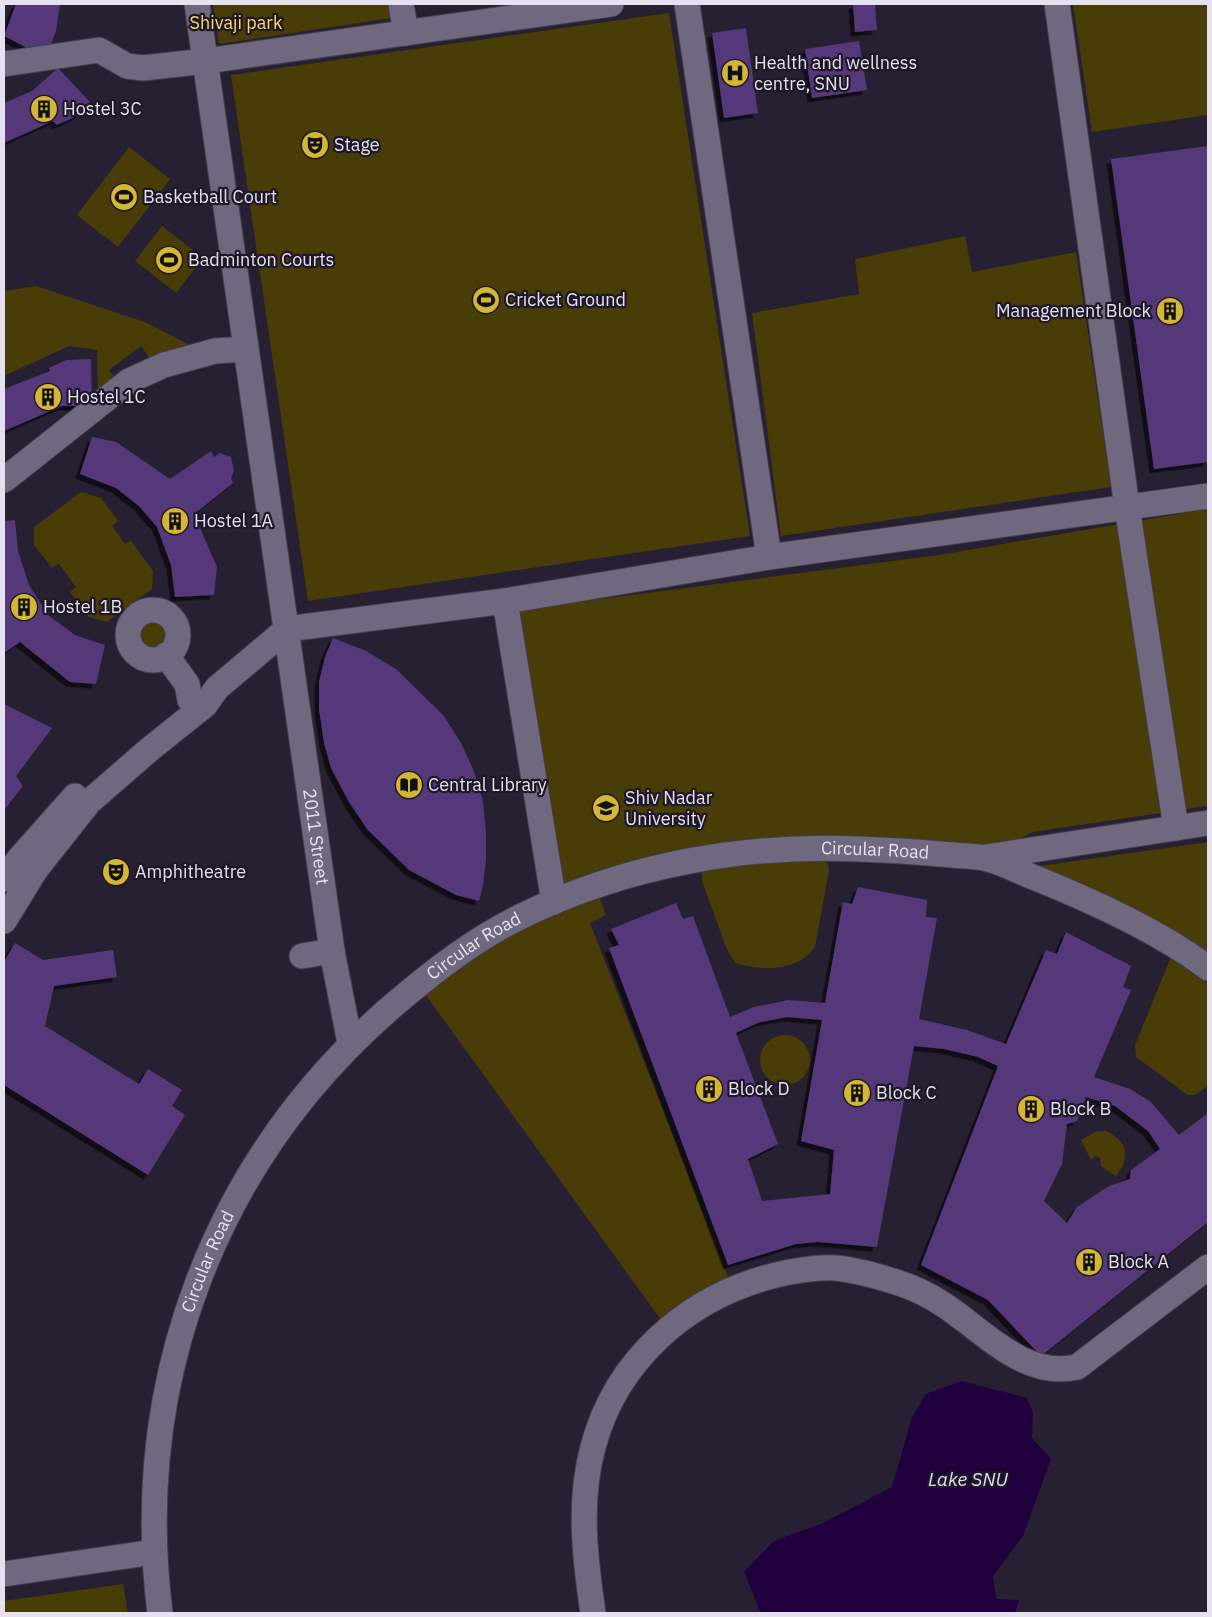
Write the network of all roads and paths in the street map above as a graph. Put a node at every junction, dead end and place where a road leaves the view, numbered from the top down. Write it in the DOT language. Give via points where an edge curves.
graph roads {
  1 [pos="197,4"];
  2 [pos="401,4"];
  3 [pos="611,4"];
  4 [pos="687,4"];
  5 [pos="1057,4"];
  6 [pos="406,33"];
  7 [pos="206,61"];
  8 [pos="4,64"];
  9 [pos="246,349"];
  10 [pos="4,480"];
  11 [pos="1208,496"];
  12 [pos="1127,507"];
  13 [pos="769,557"];
  14 [pos="505,601"];
  15 [pos="287,630"];
  16 [pos="166,655"];
  17 [pos="229,685"];
  18 [pos="190,700"];
  19 [pos="1208,823"];
  20 [pos="1176,828"];
  21 [pos="983,858"];
  22 [pos="4,879"];
  23 [pos="554,902"];
  24 [pos="4,921"];
  25 [pos="332,951"];
  26 [pos="302,956"];
  27 [pos="1208,968"];
  28 [pos="350,1043"];
  29 [pos="1208,1268"];
  30 [pos="154,1552"];
  31 [pos="4,1574"];
  32 [pos="160,1613"];
  33 [pos="593,1613"];
  1 -- 7 [label="street, 2011 Street"];
  2 -- 6 [label="street"];
  3 -- 6 [label="street"];
  4 -- 13 [label="street"];
  5 -- 12 [label="street"];
  6 -- 7 [label="street"];
  7 -- 8 [label="street" via="143,68 128,66 99,50"];
  7 -- 9 [label="street, 2011 Street"];
  9 -- 10 [label="street" via="215,351 164,365 129,381"];
  9 -- 15 [label="street, 2011 Street"];
  11 -- 12 [label="street"];
  12 -- 13 [label="street"];
  12 -- 20 [label="street"];
  13 -- 14 [label="street"];
  14 -- 15 [label="street"];
  14 -- 23 [label="street"];
  15 -- 17 [label="street"];
  15 -- 25 [label="street, 2011 Street"];
  16 -- 18 [label="street" via="187,684"];
  17 -- 18 [label="street"];
  17 -- 24 [label="street" via="89,802 36,870"];
  18 -- 22 [label="street" via="126,748 79,791"];
  19 -- 20 [label="street"];
  20 -- 21 [label="street"];
  21 -- 23 [label="street, Circular Road" via="917,851 808,848 708,856 595,886"];
  21 -- 27 [label="street, Circular Road" via="1081,897 1172,944"];
  23 -- 28 [label="street, Circular Road" via="486,936 440,966"];
  25 -- 26 [label="street"];
  25 -- 28 [label="street, 2011 Street"];
  28 -- 30 [label="street, Circular Road" via="303,1098 234,1201 195,1288 167,1388 156,1461"];
  29 -- 33 [label="street" via="1077,1367 1063,1370 1046,1368 1008,1352 943,1304 919,1291 836,1268 796,1270 742,1284 708,1300 686,1314 640,1356 604,1416 585,1483 583,1530"];
  30 -- 31 [label="street"];
  30 -- 32 [label="street, Circular Road"];
}
